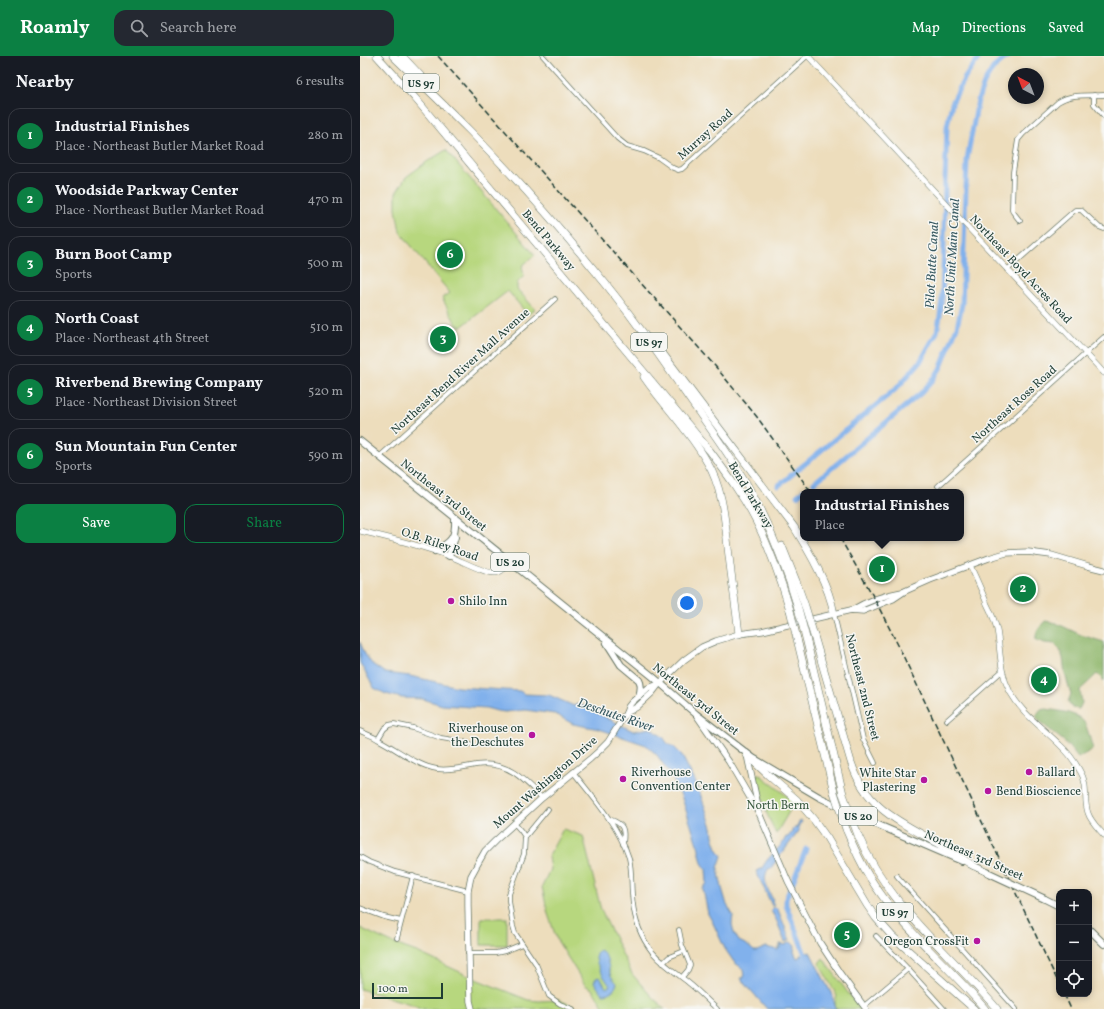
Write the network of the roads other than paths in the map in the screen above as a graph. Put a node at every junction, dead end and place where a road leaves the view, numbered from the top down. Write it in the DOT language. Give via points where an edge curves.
graph roads {
  1 [pos="375,56"];
  2 [pos="393,56"];
  3 [pos="402,56"];
  4 [pos="543,56"];
  5 [pos="808,56"];
  6 [pos="1094,95"];
  7 [pos="1104,95"];
  8 [pos="448,110"];
  9 [pos="1104,116"];
  10 [pos="1020,221"];
  11 [pos="1104,229"];
  12 [pos="1007,270"];
  13 [pos="555,299"];
  14 [pos="628,312"];
  15 [pos="1104,337"];
  16 [pos="621,344"];
  17 [pos="1086,353"];
  18 [pos="1104,373"];
  19 [pos="360,441"];
  20 [pos="379,457"];
  21 [pos="938,486"];
  22 [pos="455,519"];
  23 [pos="456,529"];
  24 [pos="360,531"];
  25 [pos="800,537"];
  26 [pos="802,541"];
  27 [pos="435,551"];
  28 [pos="449,556"];
  29 [pos="510,563"];
  30 [pos="970,565"];
  31 [pos="1104,570"];
  32 [pos="801,607"];
  33 [pos="834,614"];
  34 [pos="739,634"];
  35 [pos="604,638"];
  36 [pos="1002,671"];
  37 [pos="659,684"];
  38 [pos="639,696"];
  39 [pos="626,713"];
  40 [pos="696,714"];
  41 [pos="947,720"];
  42 [pos="360,731"];
  43 [pos="378,739"];
  44 [pos="471,744"];
  45 [pos="747,755"];
  46 [pos="875,763"];
  47 [pos="573,772"];
  48 [pos="542,798"];
  49 [pos="548,809"];
  50 [pos="759,813"];
  51 [pos="610,819"];
  52 [pos="514,823"];
  53 [pos="1104,834"];
  54 [pos="525,837"];
  55 [pos="623,844"];
  56 [pos="360,857"];
  57 [pos="974,866"];
  58 [pos="413,876"];
  59 [pos="897,876"];
  60 [pos="468,891"];
  61 [pos="1056,904"];
  62 [pos="360,908"];
  63 [pos="401,921"];
  64 [pos="679,930"];
  65 [pos="1092,932"];
  66 [pos="876,936"];
  67 [pos="397,938"];
  68 [pos="522,944"];
  69 [pos="1104,944"];
  70 [pos="684,951"];
  71 [pos="468,953"];
  72 [pos="663,963"];
  73 [pos="908,969"];
  74 [pos="682,977"];
  75 [pos="865,1008"];
  76 [pos="472,1009"];
  77 [pos="573,1009"];
  78 [pos="717,1009"];
  79 [pos="944,1009"];
  80 [pos="974,1009"];
  81 [pos="986,1009"];
  82 [pos="997,1009"];
  83 [pos="1016,1009"];
  1 -- 16 [label="highway, Bend Parkway / US 97" via="415,98"];
  2 -- 8 [label="highway, Bend Parkway / US 97"];
  3 -- 8 [label="highway" via="432,88"];
  4 -- 5 [label="street, Murray Road" via="617,138 627,146 659,158 678,170"];
  5 -- 12 [label="street, Northeast Boyd Acres Road"];
  6 -- 7 [label="street"];
  6 -- 9 [label="street" via="1094,104"];
  6 -- 10 [label="street" via="1072,96 1058,102 1018,140 1013,172 1012,208"];
  8 -- 14 [label="highway, Bend Parkway / US 97" via="567,238"];
  11 -- 12 [label="street" via="1099,228 1081,210 1076,210"];
  12 -- 17 [label="street, Northeast Boyd Acres Road"];
  13 -- 20 [label="street, Northeast Bend River Mall Avenue"];
  14 -- 25 [label="highway" via="660,350"];
  14 -- 32 [label="highway, Bend Parkway / US 97" via="746,483 778,548"];
  15 -- 17 [label="street, Northeast Ross Road"];
  16 -- 34 [label="highway" via="653,391 692,439 716,480 724,514"];
  16 -- 81 [label="highway, Bend Parkway / US 97, bridge" via="735,485 771,553 790,610 834,792 852,845 865,869 889,905"];
  17 -- 18 [label="street, Northeast Boyd Acres Road"];
  17 -- 21 [label="street, Northeast Ross Road"];
  19 -- 20 [label="main road, Northeast 3rd Street / US 20"];
  20 -- 22 [label="main road, Northeast 3rd Street / US 20"];
  22 -- 23 [label="main road"];
  22 -- 29 [label="main road, Northeast 3rd Street / US 20"];
  23 -- 27 [label="main road" via="451,541"];
  23 -- 28 [label="main road"];
  24 -- 27 [label="street, O.B. Riley Road"];
  26 -- 33 [label="highway" via="822,580"];
  27 -- 28 [label="street, O.B. Riley Road"];
  28 -- 29 [label="street, O.B. Riley Road" via="494,573 505,569"];
  29 -- 35 [label="main road, Northeast 3rd Street / US 20"];
  30 -- 31 [label="main road" via="1006,553 1028,552 1050,555"];
  30 -- 33 [label="main road" via="905,591"];
  30 -- 36 [label="street" via="997,630"];
  32 -- 57 [label="highway, bridge" via="814,636 851,762 862,787 892,818"];
  32 -- 82 [label="highway, Bend Parkway / US 97, bridge" via="843,794 858,835 874,868 922,930"];
  33 -- 34 [label="main road"];
  33 -- 46 [label="street, Northeast 2nd Street" via="863,739"];
  34 -- 37 [label="main road" via="702,647"];
  35 -- 37 [label="main road, Northeast 3rd Street / US 20"];
  35 -- 38 [label="main road" via="621,664 639,680"];
  36 -- 41 [label="street"];
  36 -- 53 [label="street" via="1005,683 1019,705 1068,753 1081,772 1086,785 1088,813"];
  37 -- 38 [label="main road, Mount Washington Drive" via="648,688"];
  37 -- 39 [label="main road, Mount Washington Drive" via="637,707"];
  37 -- 40 [label="main road, Northeast 3rd Street / US 20"];
  38 -- 39 [label="main road, Mount Washington Drive" via="628,707"];
  39 -- 47 [label="main road, Mount Washington Drive" via="608,742"];
  40 -- 45 [label="main road, Northeast 3rd Street / US 20"];
  40 -- 50 [label="main road" via="729,762"];
  42 -- 43 [label="street"];
  43 -- 44 [label="street" via="388,725 394,724"];
  43 -- 48 [label="street" via="418,762 436,769 451,770 492,764 512,770"];
  45 -- 50 [label="main road"];
  45 -- 57 [label="main road, Northeast 3rd Street / US 20" via="862,818"];
  45 -- 80 [label="highway" via="814,820 867,905 892,936"];
  47 -- 48 [label="main road, Mount Washington Drive"];
  47 -- 51 [label="street"];
  48 -- 52 [label="main road, Mount Washington Drive"];
  49 -- 54 [label="street"];
  50 -- 75 [label="main road" via="788,881 823,948"];
  51 -- 55 [label="street"];
  51 -- 55 [label="street" via="623,828"];
  52 -- 54 [label="street"];
  52 -- 60 [label="main road, Mount Washington Drive" via="485,852 471,876"];
  54 -- 68 [label="street" via="524,854 511,887 509,901 512,926"];
  55 -- 72 [label="street" via="629,859 638,924 648,946"];
  56 -- 58 [label="street" via="395,872"];
  57 -- 61 [label="main road, Northeast 3rd Street / US 20, bridge"];
  58 -- 60 [label="street"];
  58 -- 63 [label="street"];
  59 -- 83 [label="street"];
  60 -- 71 [label="main road, Mount Washington Drive"];
  62 -- 63 [label="street"];
  63 -- 67 [label="street"];
  64 -- 70 [label="street"];
  65 -- 69 [label="main road"];
  66 -- 73 [label="street"];
  68 -- 71 [label="street" via="496,953"];
  68 -- 77 [label="street" via="536,964 549,996"];
  70 -- 72 [label="street" via="669,957"];
  70 -- 74 [label="street" via="690,965"];
  71 -- 76 [label="main road, Mount Washington Drive"];
  72 -- 74 [label="street"];
  73 -- 75 [label="street"];
  73 -- 79 [label="street"];
  74 -- 78 [label="street"];
}
